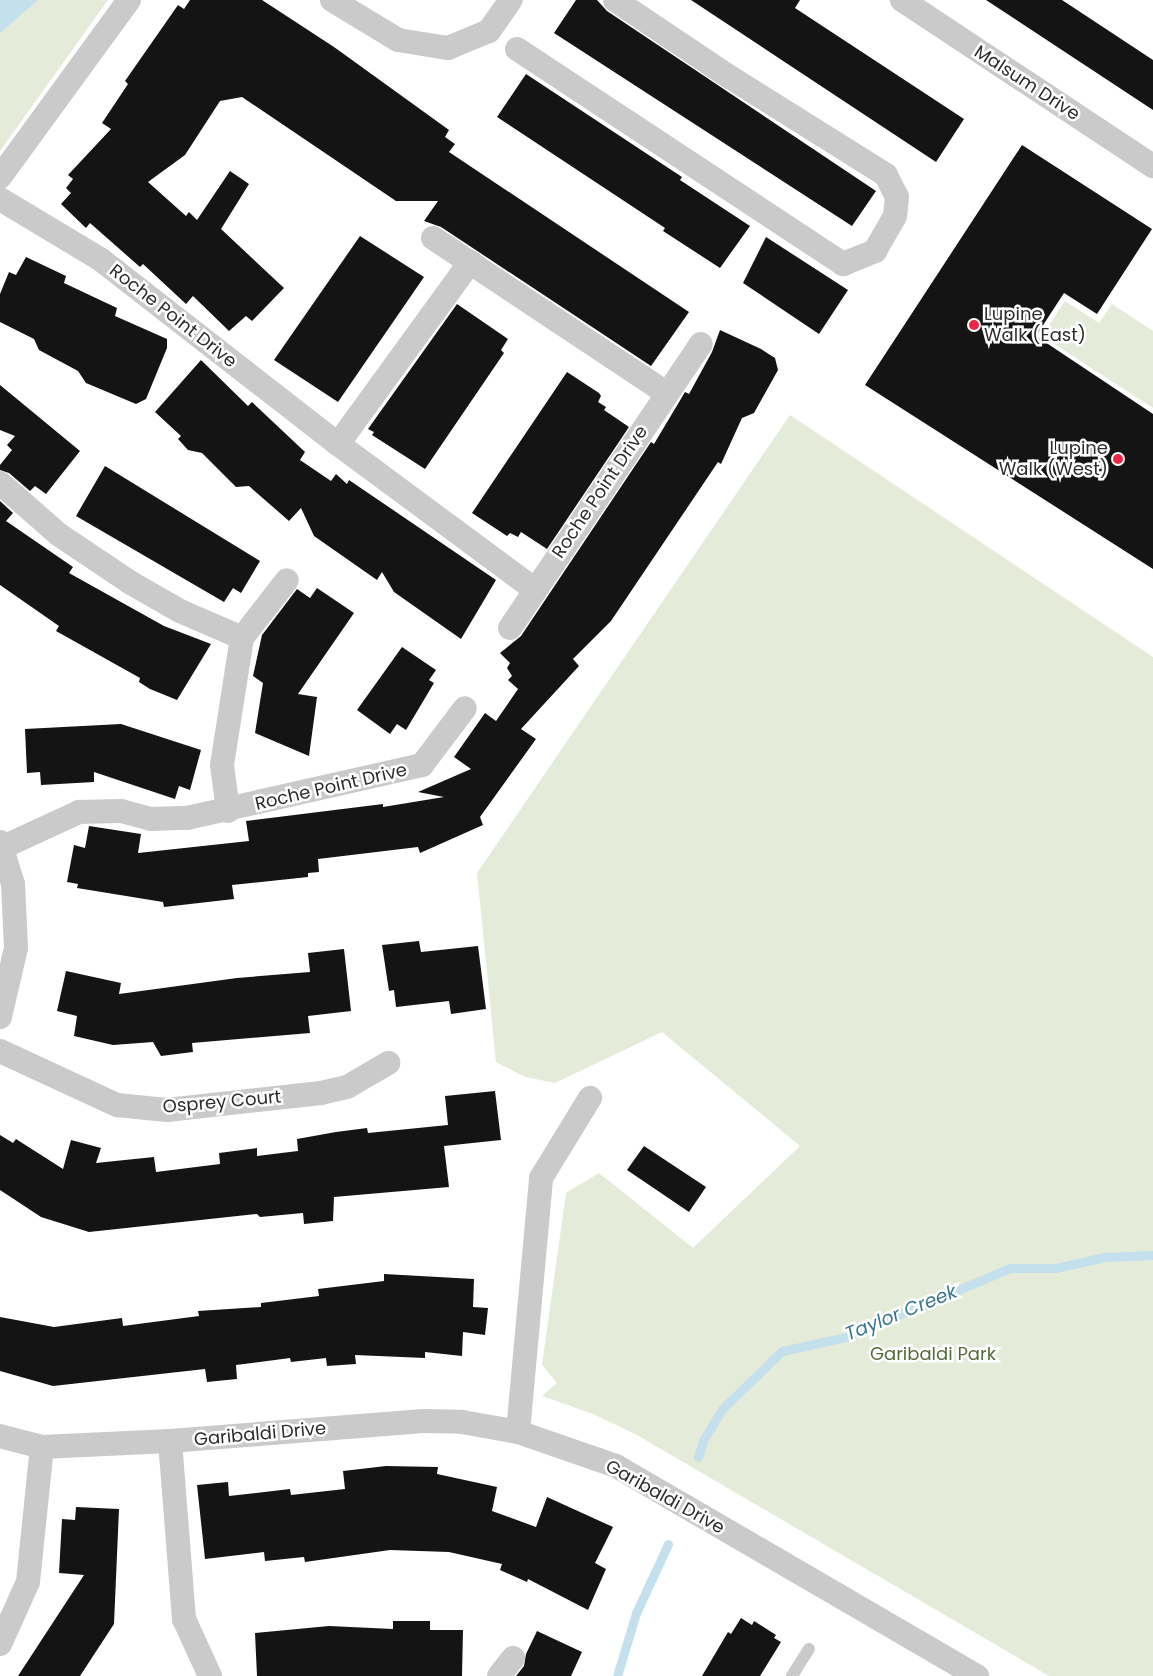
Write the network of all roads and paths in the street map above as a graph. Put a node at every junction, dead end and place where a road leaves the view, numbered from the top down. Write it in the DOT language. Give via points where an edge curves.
graph roads {
  1 [pos="130,0"];
  2 [pos="332,0"];
  3 [pos="511,0"];
  4 [pos="615,0"];
  5 [pos="902,0"];
  6 [pos="517,49"];
  7 [pos="1153,166"];
  8 [pos="0,176"];
  9 [pos="0,199"];
  10 [pos="432,238"];
  11 [pos="470,262"];
  12 [pos="701,344"];
  13 [pos="666,393"];
  14 [pos="338,444"];
  15 [pos="0,483"];
  16 [pos="287,580"];
  17 [pos="535,590"];
  18 [pos="510,628"];
  19 [pos="242,638"];
  20 [pos="466,708"];
  21 [pos="228,811"];
  22 [pos="1,844"];
  23 [pos="0,1017"];
  24 [pos="0,1051"];
  25 [pos="388,1063"];
  26 [pos="590,1098"];
  27 [pos="518,1432"];
  28 [pos="0,1436"];
  29 [pos="170,1442"];
  30 [pos="42,1447"];
  31 [pos="0,1644"];
  32 [pos="809,1649"];
  33 [pos="210,1676"];
  34 [pos="792,1676"];
  35 [pos="977,1676"];
  1 -- 8 [label="street"];
  2 -- 3 [label="street" via="398,40 448,48 489,31"];
  4 -- 6 [label="street" via="886,176 897,197 895,216 875,250 843,264"];
  5 -- 7 [label="street, Malsum Drive"];
  9 -- 14 [label="street, Roche Point Drive" via="100,259"];
  10 -- 11 [label="street"];
  11 -- 13 [label="street"];
  11 -- 14 [label="street"];
  12 -- 13 [label="street, Roche Point Drive"];
  13 -- 17 [label="street, Roche Point Drive"];
  14 -- 17 [label="street, Roche Point Drive"];
  15 -- 19 [label="street" via="58,534 130,583 180,611"];
  16 -- 19 [label="street"];
  17 -- 18 [label="street, Roche Point Drive"];
  19 -- 21 [label="street" via="222,765"];
  20 -- 21 [label="street, Roche Point Drive" via="422,765"];
  21 -- 22 [label="street, Roche Point Drive" via="151,819 121,811 79,812"];
  22 -- 23 [label="street, Roche Point Drive" via="13,884 16,948"];
  24 -- 25 [label="street, Osprey Court" via="117,1105 167,1110 321,1093 347,1086"];
  26 -- 27 [label="street" via="541,1178"];
  27 -- 29 [label="street, Garibaldi Drive" via="462,1422 423,1421"];
  27 -- 35 [label="street, Garibaldi Drive" via="616,1466"];
  28 -- 30 [label="street, Garibaldi Drive"];
  29 -- 30 [label="street, Garibaldi Drive"];
  29 -- 33 [label="street, Garibaldi Drive" via="184,1619"];
  30 -- 31 [label="street" via="28,1582"];
  32 -- 34 [label="lane"];
}
